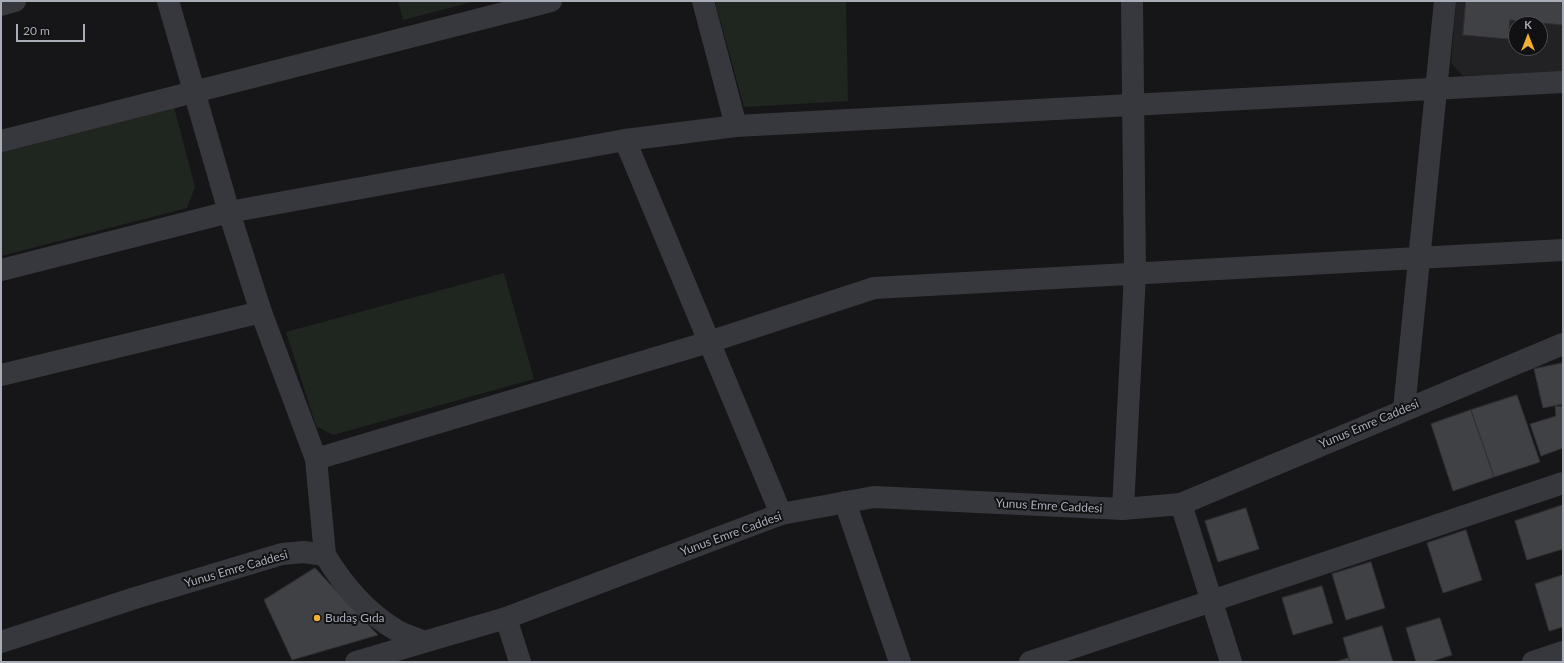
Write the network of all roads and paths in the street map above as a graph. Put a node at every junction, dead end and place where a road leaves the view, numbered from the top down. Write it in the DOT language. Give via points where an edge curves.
graph roads {
  1 [pos="16,1"];
  2 [pos="168,1"];
  3 [pos="551,1"];
  4 [pos="704,1"];
  5 [pos="1132,1"];
  6 [pos="1445,1"];
  7 [pos="1,5"];
  8 [pos="1563,82"];
  9 [pos="1437,89"];
  10 [pos="194,92"];
  11 [pos="1133,105"];
  12 [pos="736,126"];
  13 [pos="625,140"];
  14 [pos="1,141"];
  15 [pos="229,212"];
  16 [pos="1563,250"];
  17 [pos="1420,259"];
  18 [pos="1,270"];
  19 [pos="1135,274"];
  20 [pos="261,312"];
  21 [pos="709,342"];
  22 [pos="1563,344"];
  23 [pos="1,375"];
  24 [pos="1404,409"];
  25 [pos="316,459"];
  26 [pos="1563,483"];
  27 [pos="845,502"];
  28 [pos="1181,504"];
  29 [pos="1123,509"];
  30 [pos="781,514"];
  31 [pos="325,555"];
  32 [pos="1212,601"];
  33 [pos="506,618"];
  34 [pos="1,642"];
  35 [pos="424,642"];
  36 [pos="1563,652"];
  37 [pos="894,660"];
  38 [pos="356,662"];
  39 [pos="520,662"];
  40 [pos="1030,662"];
  41 [pos="1232,662"];
  42 [pos="1533,662"];
  1 -- 7 [label="street"];
  2 -- 10 [label="street"];
  3 -- 10 [label="street"];
  4 -- 12 [label="street"];
  5 -- 11 [label="street"];
  6 -- 9 [label="street"];
  8 -- 9 [label="street"];
  9 -- 11 [label="street"];
  9 -- 17 [label="street"];
  10 -- 14 [label="street"];
  10 -- 15 [label="street"];
  11 -- 12 [label="street"];
  11 -- 19 [label="street"];
  12 -- 13 [label="street"];
  13 -- 15 [label="street"];
  13 -- 21 [label="street"];
  15 -- 18 [label="street"];
  15 -- 20 [label="street"];
  16 -- 17 [label="street"];
  17 -- 19 [label="street"];
  17 -- 24 [label="street"];
  19 -- 21 [label="street" via="874,288"];
  19 -- 29 [label="street"];
  20 -- 23 [label="street"];
  20 -- 25 [label="street"];
  21 -- 25 [label="street"];
  21 -- 30 [label="street"];
  22 -- 24 [label="street, Yunus Emre Caddesi"];
  24 -- 28 [label="street, Yunus Emre Caddesi"];
  25 -- 31 [label="street"];
  26 -- 32 [label="street"];
  27 -- 29 [label="street, Yunus Emre Caddesi" via="874,498"];
  27 -- 30 [label="street, Yunus Emre Caddesi"];
  27 -- 37 [label="street"];
  28 -- 29 [label="street, Yunus Emre Caddesi"];
  28 -- 32 [label="street"];
  30 -- 33 [label="street, Yunus Emre Caddesi"];
  31 -- 34 [label="street, Yunus Emre Caddesi" via="304,552 282,554"];
  31 -- 35 [label="street" via="353,595 396,630"];
  32 -- 40 [label="street"];
  32 -- 41 [label="street"];
  33 -- 35 [label="street, Yunus Emre Caddesi"];
  33 -- 39 [label="street"];
  35 -- 38 [label="street, Yunus Emre Caddesi"];
  36 -- 42 [label="street"];
}
